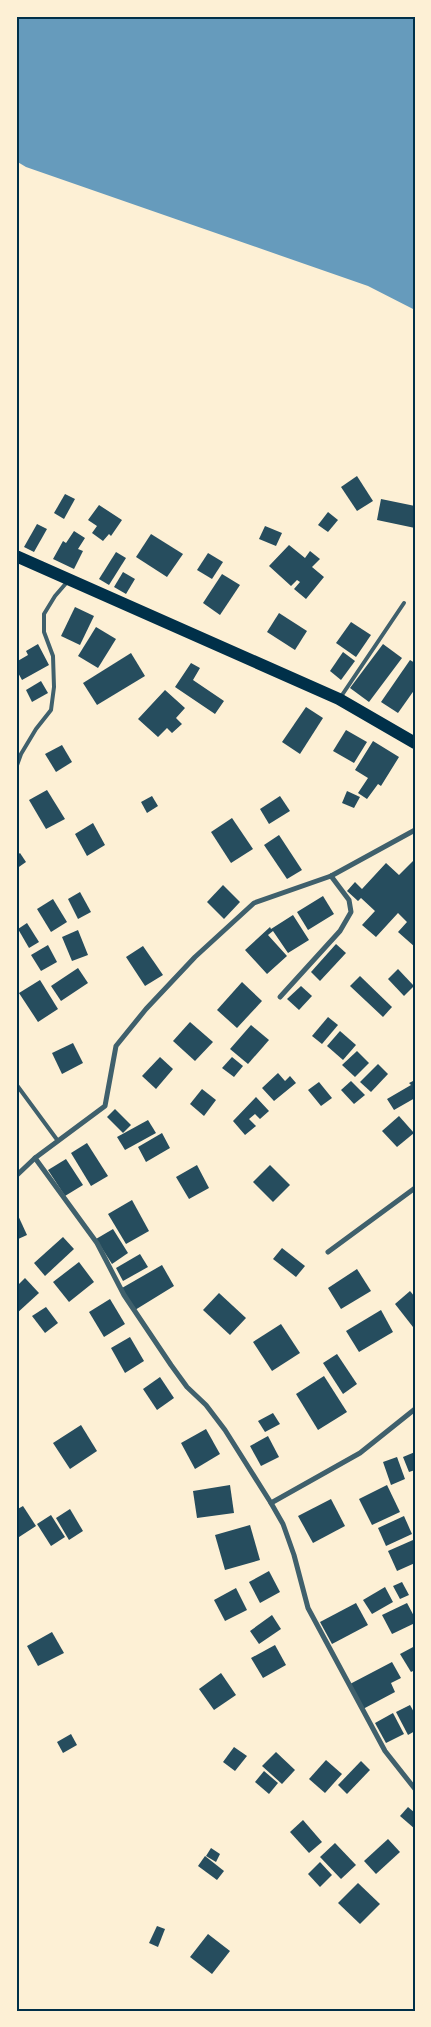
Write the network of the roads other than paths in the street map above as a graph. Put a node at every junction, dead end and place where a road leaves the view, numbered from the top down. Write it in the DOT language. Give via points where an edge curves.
graph roads {
  1 [pos="17,559"];
  2 [pos="68,580"];
  3 [pos="404,604"];
  4 [pos="339,700"];
  5 [pos="415,743"];
  6 [pos="16,768"];
  7 [pos="415,830"];
  8 [pos="331,876"];
  9 [pos="280,997"];
  10 [pos="16,1084"];
  11 [pos="58,1141"];
  12 [pos="35,1158"];
  13 [pos="16,1176"];
  14 [pos="415,1188"];
  15 [pos="328,1252"];
  16 [pos="415,1409"];
  17 [pos="271,1503"];
  18 [pos="415,1789"];
  1 -- 2 [label="highway"];
  2 -- 4 [label="highway"];
  2 -- 6 [label="lane" via="44,614 44,632 53,656 51,710 36,729"];
  3 -- 4 [label="lane"];
  4 -- 5 [label="highway"];
  7 -- 8 [label="street"];
  8 -- 9 [label="street" via="349,900 352,912 340,931"];
  8 -- 11 [label="street" via="254,904 195,957 116,1046 105,1106"];
  10 -- 11 [label="lane"];
  11 -- 12 [label="street"];
  12 -- 13 [label="street"];
  12 -- 17 [label="street" via="97,1243 124,1295 162,1352 187,1387 225,1430"];
  14 -- 15 [label="street"];
  16 -- 17 [label="street" via="360,1453"];
  17 -- 18 [label="street" via="294,1555 308,1608 385,1751"];
}
